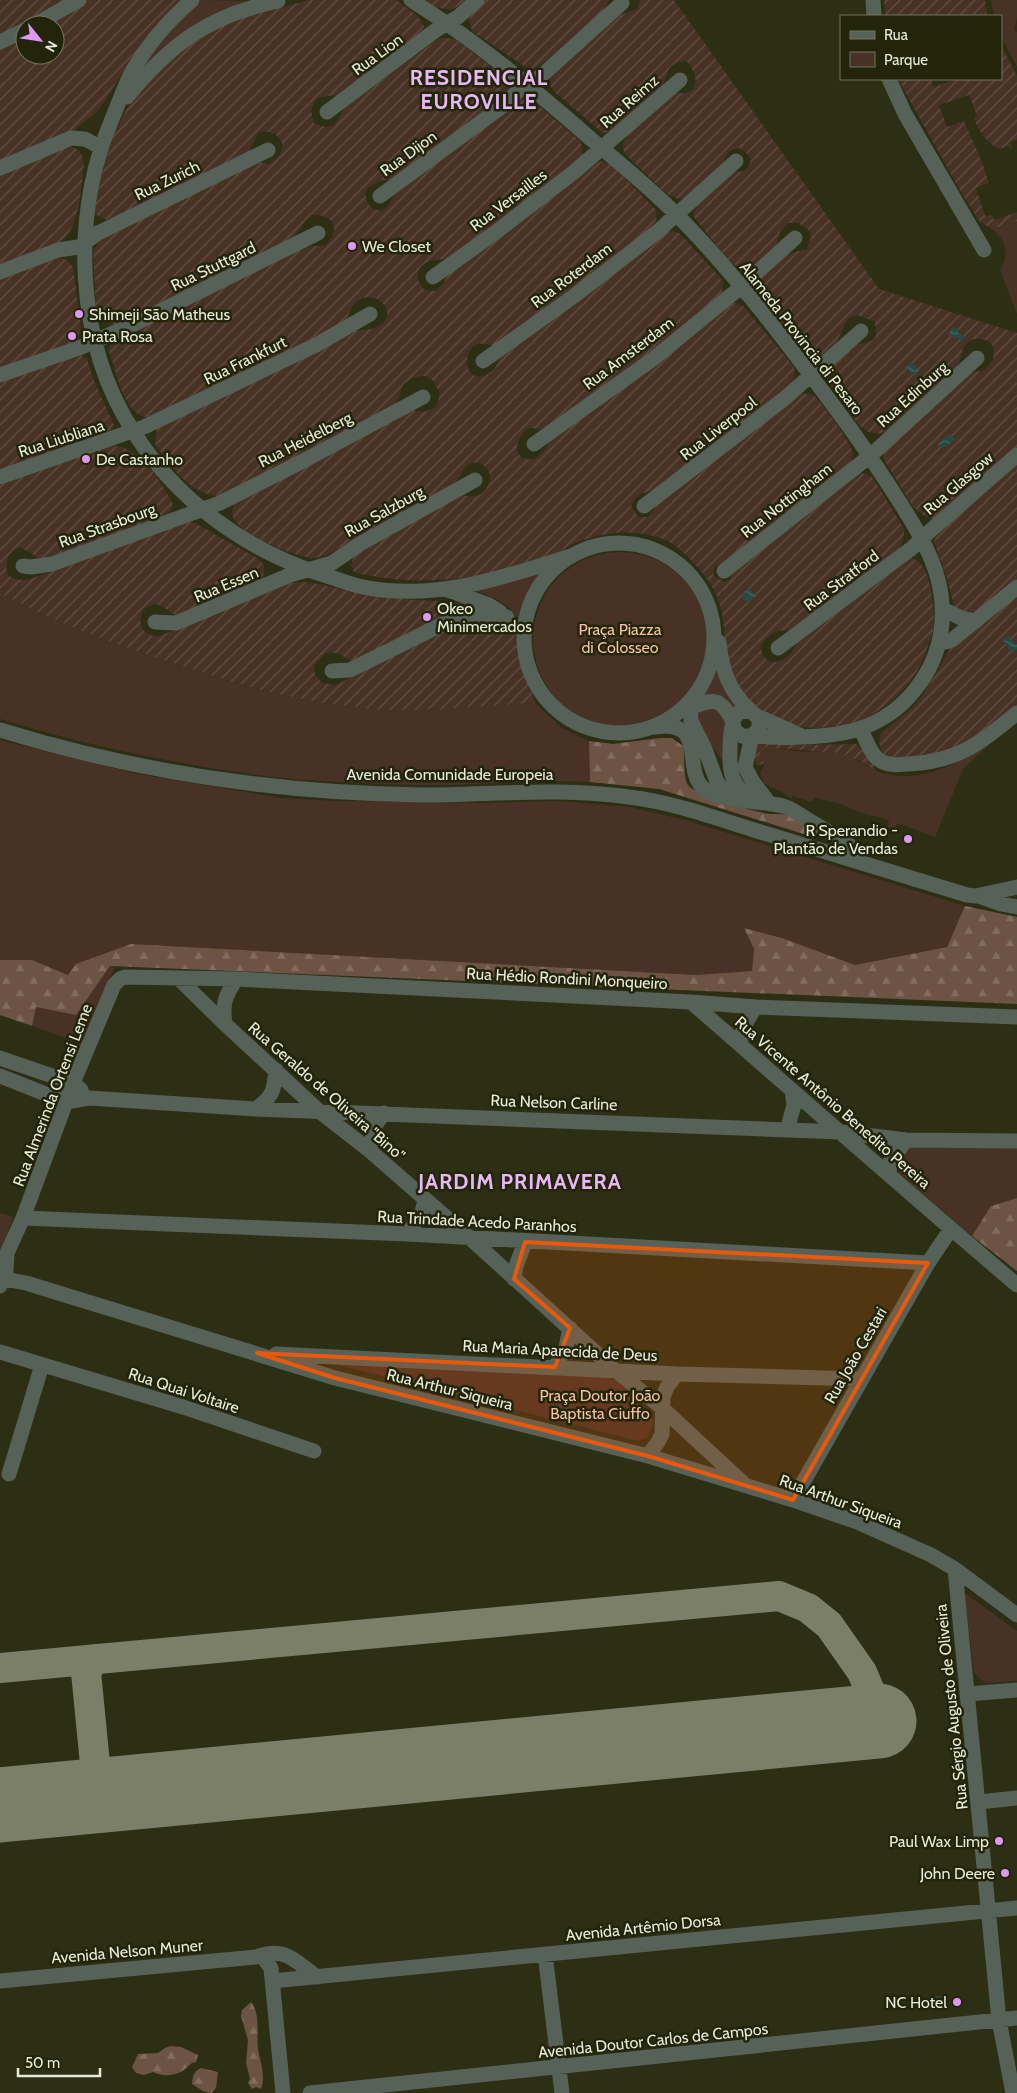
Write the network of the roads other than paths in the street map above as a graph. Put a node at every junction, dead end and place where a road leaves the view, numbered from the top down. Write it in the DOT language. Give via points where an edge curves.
graph roads {
  1 [pos="79,0"];
  2 [pos="192,0"];
  3 [pos="274,0"];
  4 [pos="278,0"];
  5 [pos="284,0"];
  6 [pos="411,0"];
  7 [pos="477,0"];
  8 [pos="874,0"];
  9 [pos="622,3"];
  10 [pos="52,15"];
  11 [pos="874,15"];
  12 [pos="448,24"];
  13 [pos="15,35"];
  14 [pos="0,42"];
  15 [pos="680,80"];
  16 [pos="889,80"];
  17 [pos="528,84"];
  18 [pos="116,109"];
  19 [pos="327,112"];
  20 [pos="100,147"];
  21 [pos="602,148"];
  22 [pos="268,150"];
  23 [pos="736,161"];
  24 [pos="0,168"];
  25 [pos="380,196"];
  26 [pos="677,215"];
  27 [pos="318,233"];
  28 [pos="796,238"];
  29 [pos="84,244"];
  30 [pos="984,250"];
  31 [pos="0,272"];
  32 [pos="432,277"];
  33 [pos="741,287"];
  34 [pos="370,314"];
  35 [pos="861,331"];
  36 [pos="96,340"];
  37 [pos="977,358"];
  38 [pos="483,361"];
  39 [pos="810,374"];
  40 [pos="0,375"];
  41 [pos="423,397"];
  42 [pos="133,431"];
  43 [pos="534,444"];
  44 [pos="1017,455"];
  45 [pos="870,456"];
  46 [pos="0,477"];
  47 [pos="475,480"];
  48 [pos="644,506"];
  49 [pos="202,510"];
  50 [pos="922,538"];
  51 [pos="567,558"];
  52 [pos="23,566"];
  53 [pos="310,571"];
  54 [pos="724,572"];
  55 [pos="1017,587"];
  56 [pos="446,590"];
  57 [pos="943,610"];
  58 [pos="507,617"];
  59 [pos="976,621"];
  60 [pos="155,622"];
  61 [pos="713,624"];
  62 [pos="524,635"];
  63 [pos="940,641"];
  64 [pos="778,648"];
  65 [pos="332,671"];
  66 [pos="693,706"];
  67 [pos="1017,713"];
  68 [pos="754,714"];
  69 [pos="733,723"];
  70 [pos="0,730"];
  71 [pos="643,730"];
  72 [pos="861,730"];
  73 [pos="753,735"];
  74 [pos="806,737"];
  75 [pos="699,738"];
  76 [pos="694,766"];
  77 [pos="729,797"];
  78 [pos="749,800"];
  79 [pos="770,804"];
  80 [pos="811,822"];
  81 [pos="810,846"];
  82 [pos="856,860"];
  83 [pos="1017,887"];
  84 [pos="976,896"];
  85 [pos="1017,907"];
  86 [pos="178,978"];
  87 [pos="236,979"];
  88 [pos="117,982"];
  89 [pos="691,1002"];
  90 [pos="756,1007"];
  91 [pos="1017,1017"];
  92 [pos="225,1024"];
  93 [pos="740,1044"];
  94 [pos="0,1058"];
  95 [pos="17,1064"];
  96 [pos="276,1070"];
  97 [pos="5,1078"];
  98 [pos="73,1083"];
  99 [pos="792,1090"];
  100 [pos="89,1098"];
  101 [pos="66,1102"];
  102 [pos="256,1108"];
  103 [pos="319,1111"];
  104 [pos="384,1113"];
  105 [pos="787,1130"];
  106 [pos="841,1132"];
  107 [pos="906,1140"];
  108 [pos="1017,1141"];
  109 [pos="369,1150"];
  110 [pos="889,1173"];
  111 [pos="425,1200"];
  112 [pos="23,1218"];
  113 [pos="951,1229"];
  114 [pos="407,1234"];
  115 [pos="471,1239"];
  116 [pos="525,1242"];
  117 [pos="928,1262"];
  118 [pos="514,1279"];
  119 [pos="1,1281"];
  120 [pos="1017,1284"];
  121 [pos="570,1328"];
  122 [pos="0,1352"];
  123 [pos="257,1353"];
  124 [pos="42,1365"];
  125 [pos="555,1367"];
  126 [pos="615,1370"];
  127 [pos="677,1374"];
  128 [pos="861,1379"];
  129 [pos="661,1408"];
  130 [pos="314,1451"];
  131 [pos="648,1456"];
  132 [pos="9,1474"];
  133 [pos="747,1487"];
  134 [pos="793,1500"];
  135 [pos="955,1569"];
  136 [pos="1017,1616"];
  137 [pos="1017,1690"];
  138 [pos="968,1694"];
  139 [pos="1017,1798"];
  140 [pos="979,1802"];
  141 [pos="1017,1908"];
  142 [pos="990,1911"];
  143 [pos="546,1954"];
  144 [pos="261,1959"];
  145 [pos="317,1977"];
  146 [pos="298,1979"];
  147 [pos="0,1981"];
  148 [pos="272,1982"];
  149 [pos="1017,2018"];
  150 [pos="999,2020"];
  151 [pos="560,2068"];
  152 [pos="282,2093"];
  153 [pos="310,2093"];
  154 [pos="562,2093"];
  155 [pos="1013,2093"];
  1 -- 10 [label="street"];
  2 -- 18 [label="street" via="162,30 139,60"];
  3 -- 4 [label="street"];
  4 -- 5 [label="street"];
  4 -- 18 [label="street" via="239,11 187,38 139,82"];
  6 -- 12 [label="street, Alameda Provincia di Pesaro"];
  7 -- 12 [label="street, Rua Lion"];
  8 -- 11 [label="street"];
  9 -- 17 [label="street, Rua Dijon"];
  12 -- 17 [label="street, Alameda Provincia di Pesaro"];
  12 -- 19 [label="street, Rua Lion"];
  13 -- 14 [label="street"];
  15 -- 21 [label="street, Rua Reimz"];
  16 -- 30 [label="street" via="905,114"];
  17 -- 21 [label="street, Alameda Provincia di Pesaro"];
  17 -- 25 [label="street, Rua Dijon"];
  18 -- 20 [label="street"];
  20 -- 24 [label="street" via="85,139 71,138"];
  20 -- 29 [label="street" via="89,197"];
  21 -- 26 [label="street, Alameda Provincia di Pesaro"];
  21 -- 32 [label="street, Rua Versailles" via="543,196"];
  22 -- 29 [label="street, Rua Zurich" via="98,233"];
  23 -- 26 [label="street, Rua Roterdam"];
  26 -- 33 [label="street, Alameda Provincia di Pesaro"];
  26 -- 38 [label="street, Rua Roterdam" via="574,296"];
  27 -- 36 [label="street, Rua Stuttgard" via="132,326"];
  28 -- 33 [label="street, Rua Amsterdam"];
  29 -- 31 [label="street" via="58,250"];
  29 -- 36 [label="street" via="89,307"];
  33 -- 39 [label="street, Alameda Provincia di Pesaro"];
  33 -- 43 [label="street, Rua Amsterdam" via="653,359"];
  34 -- 42 [label="street, Rua Frankfurt" via="316,345"];
  35 -- 39 [label="street, Rua Liverpool"];
  36 -- 40 [label="street, Rua Stuttgard"];
  36 -- 42 [label="street" via="107,378"];
  37 -- 45 [label="street, Rua Edinburg"];
  39 -- 45 [label="street, Alameda Provincia di Pesaro"];
  39 -- 48 [label="street, Rua Liverpool" via="736,437"];
  41 -- 49 [label="street, Rua Heidelberg"];
  42 -- 46 [label="street, Rua Liubliana"];
  42 -- 49 [label="street" via="154,460"];
  44 -- 50 [label="street, Rua Glasgow"];
  45 -- 50 [label="street, Alameda Provincia di Pesaro"];
  45 -- 54 [label="street, Rua Nottingham"];
  47 -- 53 [label="street, Rua Salzburg" via="358,544 332,563"];
  49 -- 52 [label="street, Rua Strasbourg" via="52,564 31,568"];
  49 -- 53 [label="street" via="265,552"];
  50 -- 57 [label="street, Alameda Provincia di Pesaro" via="937,576"];
  50 -- 64 [label="street, Rua Stratford"];
  51 -- 56 [label="street"];
  51 -- 61 [label="street" via="584,549 621,542 659,550 676,560 702,590"];
  51 -- 62 [label="street" via="535,598 526,617"];
  53 -- 56 [label="street" via="368,588"];
  53 -- 60 [label="street, Rua Essen" via="290,576 176,623"];
  55 -- 59 [label="street"];
  56 -- 58 [label="street" via="490,606"];
  57 -- 59 [label="street"];
  57 -- 63 [label="street, Alameda Provincia di Pesaro"];
  58 -- 62 [label="street"];
  58 -- 65 [label="street" via="478,613 457,617 350,670"];
  59 -- 63 [label="street" via="952,640"];
  61 -- 66 [label="street" via="711,661"];
  61 -- 68 [label="street, Alameda Provincia di Pesaro" via="730,686"];
  62 -- 71 [label="street" via="531,675 546,699 559,712 574,722 597,730 626,733"];
  63 -- 72 [label="street, Alameda Provincia di Pesaro" via="927,672 911,695 889,714"];
  66 -- 69 [label="street" via="706,701 715,702 723,707"];
  66 -- 71 [label="street"];
  66 -- 75 [label="street" via="691,721"];
  67 -- 72 [label="street" via="976,745 948,758 921,763 884,762 874,755"];
  68 -- 69 [label="street" via="739,712"];
  68 -- 73 [label="street" via="759,728"];
  68 -- 74 [label="street, Alameda Provincia di Pesaro"];
  69 -- 73 [label="street" via="740,736"];
  69 -- 78 [label="street" via="730,770 738,789"];
  70 -- 81 [label="street, Avenida Comunidade Europeia" via="117,762 298,789 422,795 563,791 631,797 671,805"];
  71 -- 76 [label="street" via="665,726 682,732 691,744"];
  72 -- 74 [label="street, Alameda Provincia di Pesaro"];
  73 -- 74 [label="street, Alameda Provincia di Pesaro"];
  73 -- 79 [label="street" via="745,767"];
  75 -- 76 [label="street"];
  75 -- 77 [label="street" via="717,782"];
  76 -- 77 [label="street" via="696,777 704,789"];
  77 -- 78 [label="street"];
  78 -- 79 [label="street"];
  79 -- 80 [label="street" via="786,807"];
  80 -- 81 [label="street" via="815,831"];
  80 -- 82 [label="street" via="849,845 856,853"];
  81 -- 82 [label="street, Avenida Comunidade Europeia"];
  82 -- 84 [label="street, Avenida Comunidade Europeia"];
  83 -- 84 [label="street, Avenida Comunidade Europeia"];
  84 -- 85 [label="street, Avenida Comunidade Europeia"];
  86 -- 87 [label="street, Rua Hédio Rondini Monqueiro"];
  86 -- 88 [label="street, Rua Hédio Rondini Monqueiro" via="124,977"];
  86 -- 92 [label="street, Rua Geraldo de Oliveira \"Bino\""];
  87 -- 89 [label="street, Rua Hédio Rondini Monqueiro"];
  87 -- 92 [label="street" via="224,999"];
  88 -- 98 [label="street, Rua Almerinda Ortensi Leme"];
  89 -- 90 [label="street, Rua Hédio Rondini Monqueiro"];
  89 -- 93 [label="street, Rua Vicente Antônio Benedito Pereira"];
  90 -- 91 [label="street, Rua Hédio Rondini Monqueiro"];
  90 -- 93 [label="street" via="747,1018"];
  92 -- 96 [label="street, Rua Geraldo de Oliveira \"Bino\""];
  93 -- 99 [label="street, Rua Vicente Antônio Benedito Pereira"];
  94 -- 95 [label="street"];
  95 -- 97 [label="street"];
  95 -- 98 [label="street"];
  96 -- 102 [label="street" via="272,1093"];
  96 -- 103 [label="street, Rua Geraldo de Oliveira \"Bino\""];
  97 -- 101 [label="street"];
  98 -- 100 [label="street"];
  98 -- 101 [label="street, Rua Almerinda Ortensi Leme"];
  99 -- 105 [label="street" via="794,1105"];
  99 -- 106 [label="street, Rua Vicente Antônio Benedito Pereira"];
  100 -- 101 [label="street, Rua Nelson Carline"];
  100 -- 102 [label="street, Rua Nelson Carline"];
  101 -- 112 [label="street, Rua Almerinda Ortensi Leme"];
  102 -- 103 [label="street, Rua Nelson Carline"];
  103 -- 104 [label="street, Rua Nelson Carline"];
  103 -- 109 [label="street, Rua Geraldo de Oliveira \"Bino\""];
  104 -- 105 [label="street, Rua Nelson Carline"];
  104 -- 109 [label="street" via="376,1124"];
  105 -- 106 [label="street, Rua Nelson Carline"];
  106 -- 107 [label="street, Rua Nelson Carline"];
  106 -- 110 [label="street, Rua Vicente Antônio Benedito Pereira"];
  107 -- 108 [label="street, Rua Nelson Carline"];
  107 -- 110 [label="street" via="890,1162"];
  109 -- 111 [label="street, Rua Geraldo de Oliveira \"Bino\""];
  110 -- 113 [label="street, Rua Vicente Antônio Benedito Pereira"];
  111 -- 114 [label="street" via="421,1216"];
  111 -- 115 [label="street, Rua Geraldo de Oliveira \"Bino\""];
  112 -- 114 [label="street, Rua Trindade Acedo Paranhos"];
  112 -- 119 [label="street, Rua Almerinda Ortensi Leme" via="7,1253"];
  113 -- 117 [label="street, Rua João Cestari"];
  113 -- 120 [label="street, Rua Vicente Antônio Benedito Pereira"];
  114 -- 115 [label="street, Rua Trindade Acedo Paranhos"];
  115 -- 116 [label="street, Rua Trindade Acedo Paranhos"];
  115 -- 118 [label="street, Rua Geraldo de Oliveira \"Bino\""];
  116 -- 117 [label="street, Rua Trindade Acedo Paranhos"];
  116 -- 118 [label="street"];
  117 -- 128 [label="street, Rua João Cestari"];
  118 -- 121 [label="street, Rua Geraldo de Oliveira \"Bino\""];
  119 -- 123 [label="street, Rua Arthur Siqueira" via="26,1283"];
  121 -- 125 [label="street" via="566,1347"];
  121 -- 126 [label="street, Rua Geraldo de Oliveira \"Bino\""];
  122 -- 124 [label="street, Rua Quai Voltaire"];
  123 -- 125 [label="street, Rua Maria Aparecida de Deus"];
  123 -- 131 [label="street, Rua Arthur Siqueira" via="335,1378"];
  124 -- 130 [label="street, Rua Quai Voltaire"];
  124 -- 132 [label="street"];
  125 -- 126 [label="street, Rua Maria Aparecida de Deus"];
  126 -- 127 [label="street, Rua Maria Aparecida de Deus"];
  126 -- 129 [label="street, Rua Geraldo de Oliveira \"Bino\""];
  127 -- 128 [label="street, Rua Maria Aparecida de Deus"];
  127 -- 129 [label="street" via="667,1388"];
  128 -- 134 [label="street, Rua João Cestari"];
  129 -- 131 [label="street" via="662,1434"];
  129 -- 133 [label="street, Rua Geraldo de Oliveira \"Bino\""];
  131 -- 133 [label="street, Rua Arthur Siqueira"];
  133 -- 134 [label="street, Rua Arthur Siqueira"];
  134 -- 135 [label="street, Rua Arthur Siqueira" via="857,1522"];
  135 -- 136 [label="street, Rua Arthur Siqueira"];
  135 -- 138 [label="street, Rua Sérgio Augusto de Oliveira"];
  137 -- 138 [label="street"];
  138 -- 140 [label="street, Rua Sérgio Augusto de Oliveira"];
  139 -- 140 [label="street"];
  140 -- 142 [label="street, Rua Sérgio Augusto de Oliveira"];
  141 -- 142 [label="street, Avenida Artêmio Dorsa"];
  142 -- 143 [label="street, Avenida Artêmio Dorsa"];
  142 -- 150 [label="street, Rua Sérgio Augusto de Oliveira"];
  143 -- 145 [label="street, Avenida Artêmio Dorsa"];
  143 -- 151 [label="street"];
  144 -- 145 [label="street, Avenida Nelson Muner" via="266,1953 283,1953"];
  144 -- 146 [label="street" via="281,1966"];
  144 -- 147 [label="street, Avenida Nelson Muner"];
  144 -- 148 [label="street" via="271,1968"];
  145 -- 146 [label="street, Avenida Artêmio Dorsa"];
  146 -- 148 [label="street, Avenida Artêmio Dorsa"];
  148 -- 152 [label="street"];
  149 -- 150 [label="street, Avenida Doutor Carlos de Campos"];
  150 -- 151 [label="street, Avenida Doutor Carlos de Campos"];
  150 -- 155 [label="street, Rua Sérgio Augusto de Oliveira"];
  151 -- 153 [label="street, Avenida Doutor Carlos de Campos"];
  151 -- 154 [label="street"];
}
